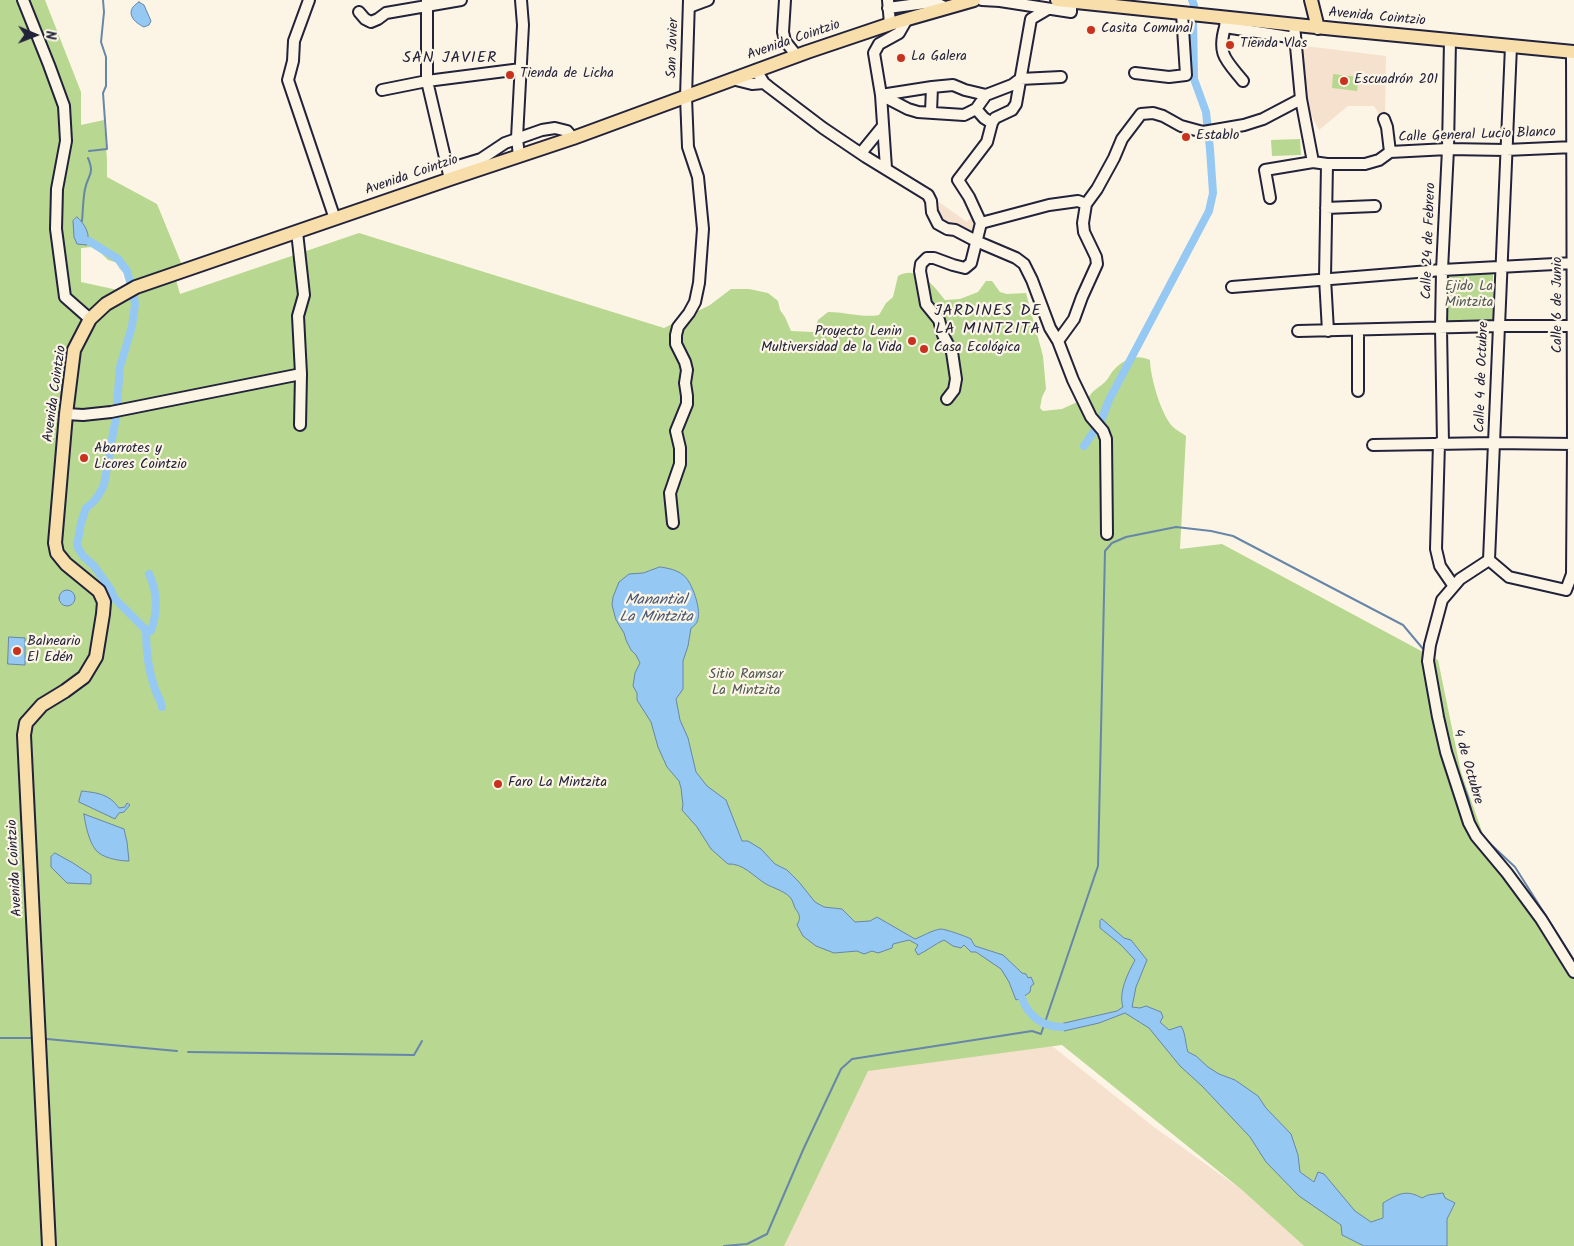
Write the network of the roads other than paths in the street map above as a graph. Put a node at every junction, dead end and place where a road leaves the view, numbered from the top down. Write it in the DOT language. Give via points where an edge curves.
graph roads {
  1 [pos="23,0"];
  2 [pos="309,0"];
  3 [pos="461,0"];
  4 [pos="521,0"];
  5 [pos="708,0"];
  6 [pos="785,0"];
  7 [pos="974,0"];
  8 [pos="982,0"];
  9 [pos="1057,0"];
  10 [pos="1311,0"];
  11 [pos="1071,1"];
  12 [pos="689,3"];
  13 [pos="427,4"];
  14 [pos="888,4"];
  15 [pos="1148,5"];
  16 [pos="947,8"];
  17 [pos="1048,9"];
  18 [pos="359,12"];
  19 [pos="1182,14"];
  20 [pos="906,19"];
  21 [pos="1226,23"];
  22 [pos="890,24"];
  23 [pos="1318,28"];
  24 [pos="1294,32"];
  25 [pos="1450,40"];
  26 [pos="1026,45"];
  27 [pos="1510,46"];
  28 [pos="1573,52"];
  29 [pos="796,56"];
  30 [pos="521,69"];
  31 [pos="756,70"];
  32 [pos="1135,73"];
  33 [pos="1031,77"];
  34 [pos="1061,77"];
  35 [pos="731,79"];
  36 [pos="1020,79"];
  37 [pos="427,81"];
  38 [pos="1243,81"];
  39 [pos="764,83"];
  40 [pos="932,87"];
  41 [pos="382,90"];
  42 [pos="881,95"];
  43 [pos="986,95"];
  44 [pos="686,97"];
  45 [pos="1301,99"];
  46 [pos="976,109"];
  47 [pos="931,112"];
  48 [pos="1384,119"];
  49 [pos="992,124"];
  50 [pos="883,126"];
  51 [pos="517,138"];
  52 [pos="573,138"];
  53 [pos="1573,147"];
  54 [pos="1448,149"];
  55 [pos="1506,150"];
  56 [pos="1390,152"];
  57 [pos="862,153"];
  58 [pos="519,156"];
  59 [pos="1313,162"];
  60 [pos="1327,164"];
  61 [pos="886,168"];
  62 [pos="449,174"];
  63 [pos="1270,198"];
  64 [pos="1086,204"];
  65 [pos="1375,206"];
  66 [pos="1326,208"];
  67 [pos="335,219"];
  68 [pos="981,223"];
  69 [pos="297,232"];
  70 [pos="976,242"];
  71 [pos="1573,263"];
  72 [pos="1501,268"];
  73 [pos="1442,270"];
  74 [pos="1325,278"];
  75 [pos="1232,287"];
  76 [pos="90,319"];
  77 [pos="1499,326"];
  78 [pos="1573,326"];
  79 [pos="1441,328"];
  80 [pos="1358,330"];
  81 [pos="1298,331"];
  82 [pos="1328,331"];
  83 [pos="1058,341"];
  84 [pos="301,374"];
  85 [pos="1358,391"];
  86 [pos="947,399"];
  87 [pos="66,414"];
  88 [pos="300,425"];
  89 [pos="1441,443"];
  90 [pos="1494,443"];
  91 [pos="1574,444"];
  92 [pos="1373,445"];
  93 [pos="673,522"];
  94 [pos="1107,534"];
  95 [pos="1573,558"];
  96 [pos="1489,560"];
  97 [pos="1453,585"];
  98 [pos="1574,972"];
  99 [pos="49,1246"];
  1 -- 76 [label="street" via="64,106 66,141 57,189 56,230 65,297"];
  2 -- 67 [label="street" via="294,40 288,80"];
  3 -- 13 [label="street"];
  4 -- 30 [label="street"];
  5 -- 12 [label="street"];
  6 -- 29 [label="street" via="783,32 785,41"];
  7 -- 16 [label="main road, Avenida Cointzio"];
  8 -- 17 [label="street"];
  9 -- 11 [label="main road, Avenida Cointzio"];
  10 -- 23 [label="main road"];
  11 -- 15 [label="main road, Avenida Cointzio"];
  11 -- 17 [label="street" via="1071,12"];
  12 -- 44 [label="street, San Javier"];
  13 -- 18 [label="street" via="386,13 371,22"];
  13 -- 37 [label="street"];
  14 -- 16 [label="street" via="925,2"];
  14 -- 22 [label="street"];
  15 -- 19 [label="main road, Avenida Cointzio"];
  16 -- 20 [label="main road, Avenida Cointzio"];
  17 -- 26 [label="street" via="1031,19"];
  19 -- 21 [label="main road, Avenida Cointzio"];
  19 -- 32 [label="street" via="1186,75 1169,77"];
  20 -- 22 [label="main road, Avenida Cointzio"];
  20 -- 42 [label="street" via="899,33 879,44 874,53"];
  21 -- 24 [label="main road, Avenida Cointzio"];
  21 -- 38 [label="street" via="1221,44 1224,56"];
  22 -- 29 [label="main road, Avenida Cointzio"];
  23 -- 24 [label="main road, Avenida Cointzio"];
  23 -- 25 [label="main road, Avenida Cointzio"];
  24 -- 45 [label="street"];
  25 -- 27 [label="main road, Avenida Cointzio"];
  25 -- 54 [label="street, Calle 24 de Febrero"];
  26 -- 33 [label="street"];
  26 -- 36 [label="street"];
  27 -- 28 [label="main road, Avenida Cointzio"];
  27 -- 55 [label="street, Calle 4 de Octubre"];
  28 -- 53 [label="street, Calle 6 de Junio"];
  29 -- 31 [label="main road, Avenida Cointzio"];
  30 -- 37 [label="street"];
  30 -- 51 [label="street"];
  31 -- 35 [label="main road, Avenida Cointzio"];
  31 -- 39 [label="street"];
  33 -- 34 [label="street"];
  33 -- 36 [label="street"];
  35 -- 39 [label="street"];
  35 -- 44 [label="main road, Avenida Cointzio"];
  36 -- 43 [label="street"];
  36 -- 49 [label="street" via="1016,104"];
  37 -- 41 [label="street"];
  37 -- 62 [label="street"];
  39 -- 57 [label="street"];
  40 -- 42 [label="street"];
  40 -- 43 [label="street" via="953,85"];
  40 -- 47 [label="street"];
  42 -- 47 [label="street" via="908,109"];
  42 -- 50 [label="street"];
  43 -- 46 [label="street"];
  44 -- 52 [label="main road, Avenida Cointzio"];
  44 -- 93 [label="street, San Javier" via="688,147 698,177 703,229 695,302 676,335 676,344 685,362 687,404 676,431 680,464 670,493"];
  45 -- 59 [label="street"];
  45 -- 64 [label="street" via="1263,119 1207,131 1181,126 1153,113 1141,114 1122,139"];
  46 -- 47 [label="street" via="964,115"];
  46 -- 49 [label="street"];
  48 -- 56 [label="street"];
  49 -- 68 [label="street" via="987,142 958,180"];
  50 -- 57 [label="street"];
  50 -- 61 [label="street"];
  51 -- 52 [label="street" via="554,128 567,131"];
  51 -- 58 [label="street"];
  51 -- 62 [label="street"];
  52 -- 58 [label="main road, Avenida Cointzio"];
  53 -- 55 [label="street, Calle General Lucio Blanco"];
  53 -- 71 [label="street, Calle 6 de Junio"];
  54 -- 55 [label="street, Calle General Lucio Blanco"];
  54 -- 56 [label="street, Calle General Lucio Blanco"];
  54 -- 73 [label="street, Calle 24 de Febrero"];
  55 -- 72 [label="street, Calle 4 de Octubre"];
  56 -- 60 [label="street, Calle General Lucio Blanco" via="1365,164"];
  57 -- 61 [label="street"];
  58 -- 62 [label="main road, Avenida Cointzio"];
  59 -- 60 [label="street, Calle General Lucio Blanco"];
  59 -- 63 [label="street, Calle General Lucio Blanco" via="1265,170"];
  60 -- 66 [label="street"];
  61 -- 70 [label="street" via="928,195 938,224"];
  62 -- 67 [label="main road, Avenida Cointzio"];
  64 -- 68 [label="street" via="1078,201 1049,205"];
  64 -- 83 [label="street" via="1084,232 1098,264 1074,319"];
  65 -- 66 [label="street"];
  66 -- 74 [label="street"];
  67 -- 69 [label="main road, Avenida Cointzio"];
  68 -- 70 [label="street"];
  69 -- 76 [label="main road, Avenida Cointzio" via="132,289 106,304"];
  69 -- 84 [label="street" via="304,295 298,316"];
  70 -- 83 [label="street" via="1024,264"];
  70 -- 86 [label="street" via="971,263 965,268 934,258 927,258 921,264 926,304 939,320 952,352 956,379 954,390"];
  71 -- 72 [label="street"];
  71 -- 78 [label="street, Calle 6 de Junio"];
  72 -- 73 [label="street"];
  72 -- 77 [label="street, Calle 4 de Octubre"];
  73 -- 74 [label="street"];
  73 -- 79 [label="street, Calle 24 de Febrero"];
  74 -- 75 [label="street"];
  74 -- 82 [label="street"];
  76 -- 87 [label="main road, Avenida Cointzio" via="74,350"];
  77 -- 78 [label="street"];
  77 -- 79 [label="street"];
  77 -- 90 [label="street, Calle 4 de Octubre"];
  78 -- 91 [label="street, Calle 6 de Junio"];
  79 -- 80 [label="street"];
  79 -- 89 [label="street, Calle 24 de Febrero"];
  80 -- 82 [label="street"];
  80 -- 85 [label="street"];
  81 -- 82 [label="street"];
  83 -- 94 [label="street" via="1090,417 1106,439"];
  84 -- 87 [label="street" via="116,411"];
  84 -- 88 [label="street"];
  87 -- 99 [label="main road, Avenida Cointzio" via="55,543 57,553 66,564 99,592 104,602 104,614 96,657 84,676 42,705 26,723 24,735"];
  89 -- 90 [label="street"];
  89 -- 92 [label="street"];
  89 -- 97 [label="street, Calle 24 de Febrero" via="1436,549 1440,566"];
  90 -- 91 [label="street"];
  90 -- 96 [label="street, Calle 4 de Octubre"];
  91 -- 95 [label="street, Calle 6 de Junio"];
  95 -- 96 [label="street, Calle 6 de Junio" via="1566,590 1509,577"];
  96 -- 97 [label="street, 4 de Octubre"];
  97 -- 98 [label="street, 4 de Octubre" via="1442,600 1428,657 1446,752 1476,836 1541,919"];
}
